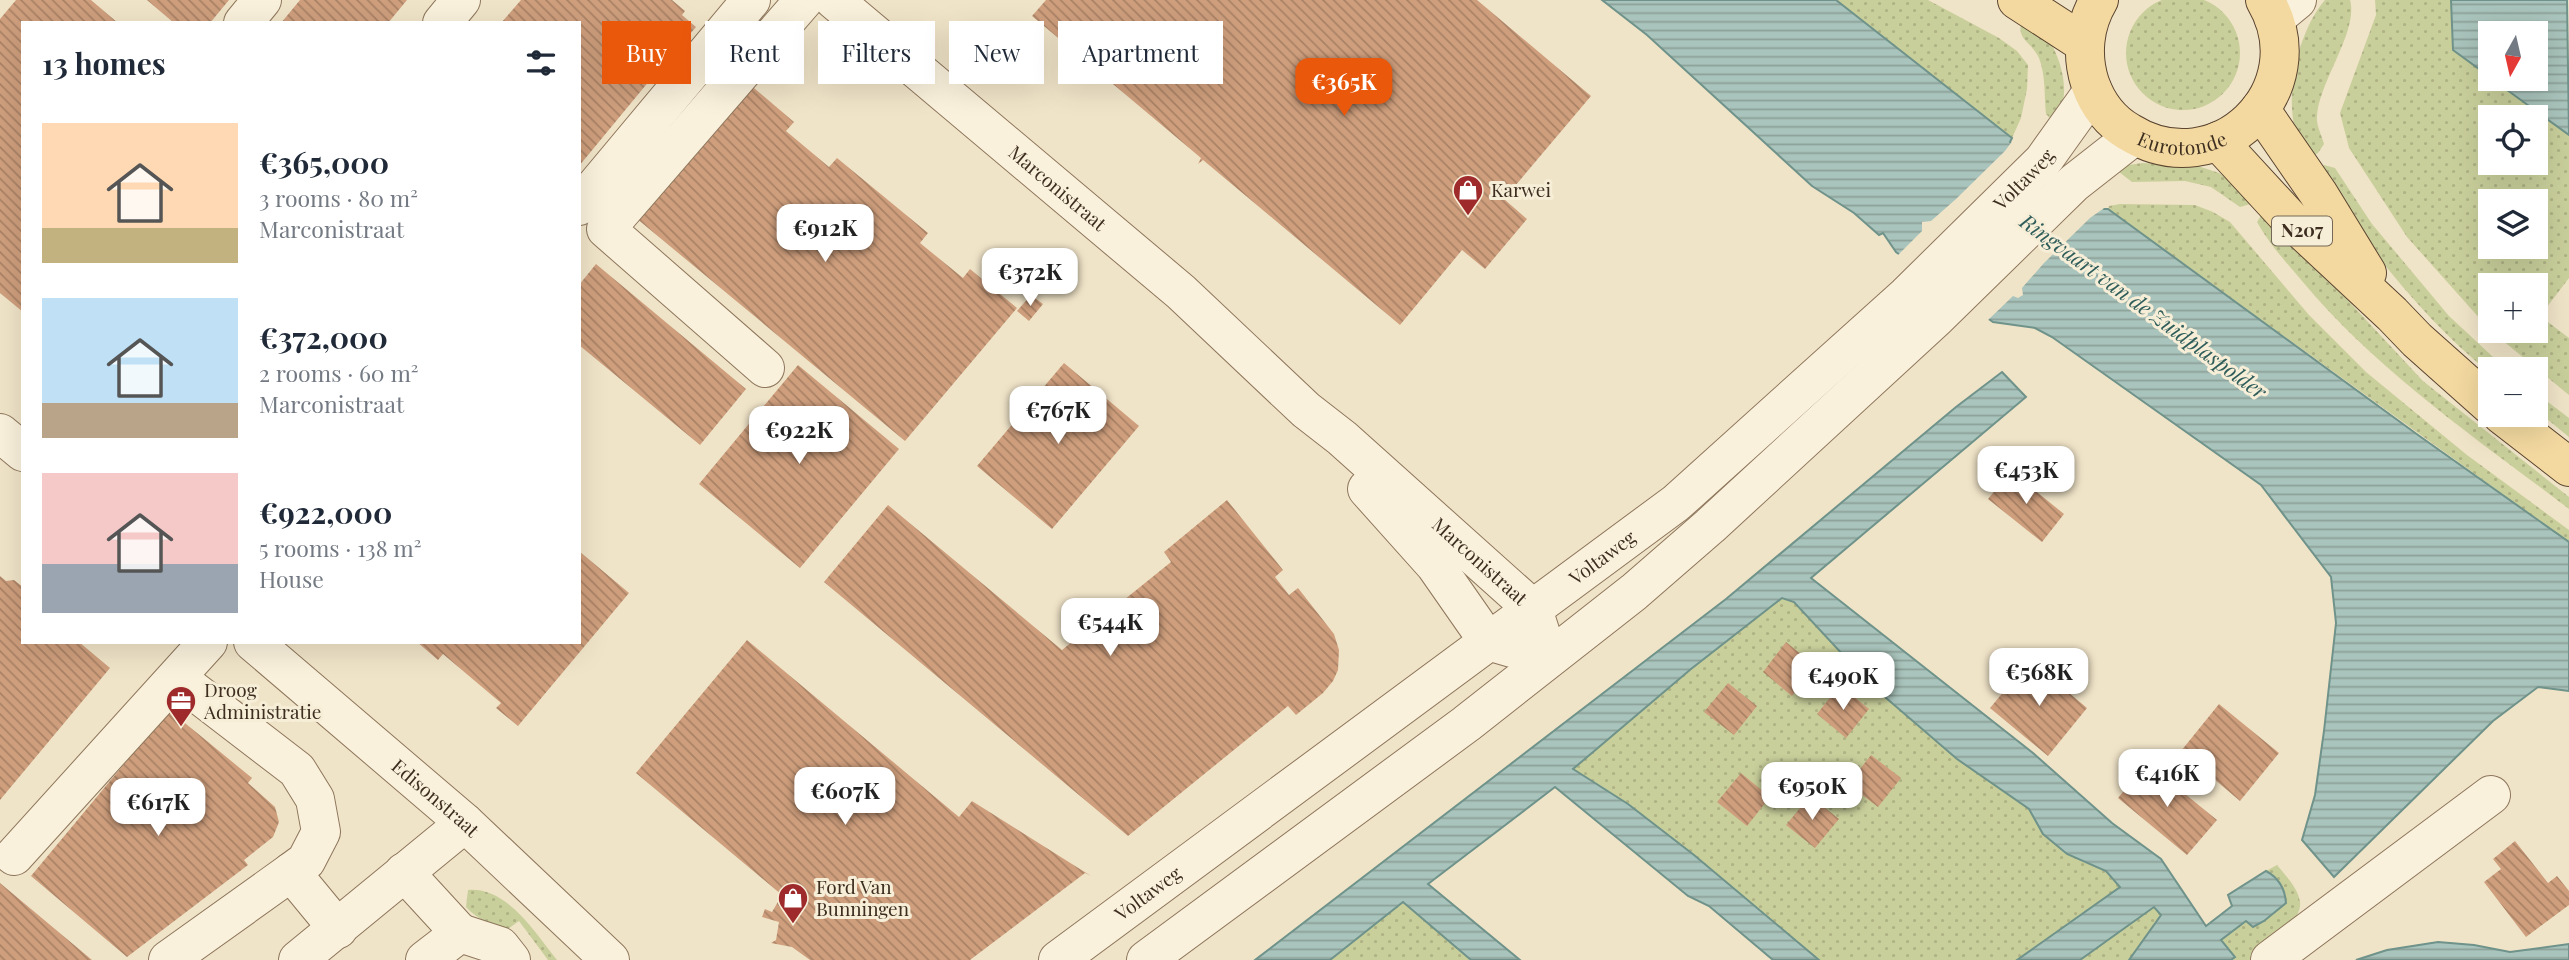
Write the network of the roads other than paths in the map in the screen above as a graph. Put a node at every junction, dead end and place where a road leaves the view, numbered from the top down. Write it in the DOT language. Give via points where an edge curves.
graph roads {
  1 [pos="262,0"];
  2 [pos="461,0"];
  3 [pos="804,0"];
  4 [pos="834,0"];
  5 [pos="2017,0"];
  6 [pos="2099,0"];
  7 [pos="742,3"];
  8 [pos="2279,6"];
  9 [pos="245,21"];
  10 [pos="444,21"];
  11 [pos="2085,44"];
  12 [pos="2093,92"];
  13 [pos="2260,109"];
  14 [pos="2134,136"];
  15 [pos="2218,141"];
  16 [pos="581,204"];
  17 [pos="2392,314"];
  18 [pos="765,368"];
  19 [pos="2478,394"];
  20 [pos="1306,410"];
  21 [pos="2517,427"];
  22 [pos="0,433"];
  23 [pos="21,450"];
  24 [pos="2569,467"];
  25 [pos="1533,609"];
  26 [pos="1488,641"];
  27 [pos="206,644"];
  28 [pos="255,644"];
  29 [pos="1548,659"];
  30 [pos="177,678"];
  31 [pos="2491,794"];
  32 [pos="466,823"];
  33 [pos="15,856"];
  34 [pos="291,872"];
  35 [pos="404,872"];
  36 [pos="338,929"];
  37 [pos="460,933"];
  38 [pos="168,960"];
  39 [pos="298,960"];
  40 [pos="425,960"];
  41 [pos="511,960"];
  42 [pos="610,960"];
  43 [pos="1058,960"];
  44 [pos="1146,960"];
  45 [pos="2270,960"];
  1 -- 9 [label="street"];
  2 -- 10 [label="street"];
  3 -- 18 [label="street" via="606,229"];
  4 -- 20 [label="street, Marconistraat" via="1181,292"];
  5 -- 11 [label="main road"];
  6 -- 11 [label="main road, Eurotonde"];
  7 -- 16 [label="street"];
  8 -- 13 [label="main road, Eurotonde" via="2279,65"];
  11 -- 12 [label="main road, Eurotonde"];
  12 -- 14 [label="main road, Eurotonde" via="2110,117"];
  12 -- 25 [label="street, Voltaweg" via="2043,161 1907,295 1676,503"];
  13 -- 15 [label="main road, Eurotonde" via="2241,128"];
  13 -- 17 [label="main road, N207"];
  14 -- 15 [label="main road, Eurotonde" via="2176,148"];
  14 -- 29 [label="street, Voltaweg" via="2074,183 1937,317 1701,534"];
  15 -- 17 [label="main road, N207" via="2289,218"];
  17 -- 19 [label="main road, N207"];
  20 -- 25 [label="street, Marconistraat"];
  20 -- 26 [label="street, Marconistraat" via="1330,449 1435,565"];
  21 -- 24 [label="main road"];
  22 -- 23 [label="street"];
  25 -- 26 [label="street, Voltaweg"];
  25 -- 29 [label="street, Marconistraat"];
  26 -- 29 [label="street"];
  26 -- 43 [label="street, Voltaweg"];
  27 -- 30 [label="street"];
  28 -- 32 [label="street, Edisonstraat"];
  29 -- 44 [label="street, Voltaweg"];
  30 -- 33 [label="street"];
  30 -- 34 [label="street" via="297,770 315,799 321,832 306,861"];
  31 -- 45 [label="street"];
  32 -- 35 [label="street"];
  32 -- 42 [label="street, Edisonstraat"];
  34 -- 36 [label="street"];
  34 -- 38 [label="street"];
  35 -- 36 [label="street"];
  35 -- 37 [label="street"];
  36 -- 39 [label="street"];
  37 -- 40 [label="street"];
  37 -- 41 [label="street" via="500,946"];
}
